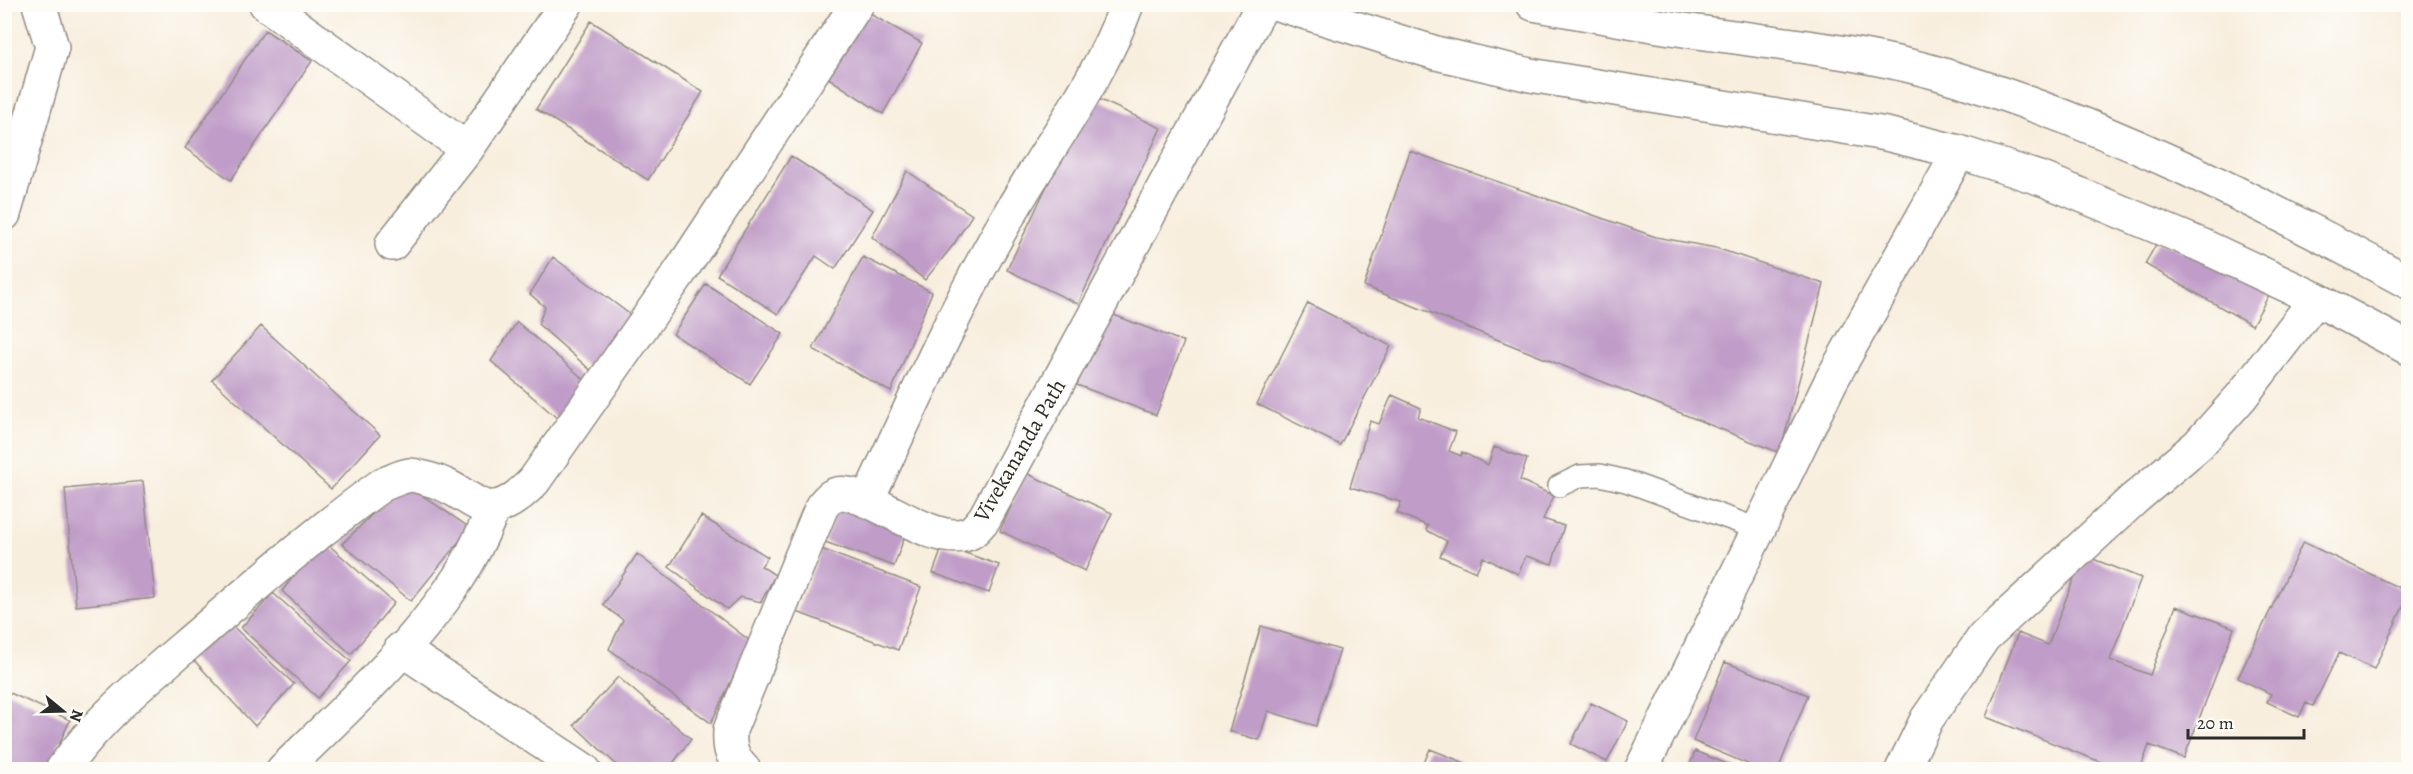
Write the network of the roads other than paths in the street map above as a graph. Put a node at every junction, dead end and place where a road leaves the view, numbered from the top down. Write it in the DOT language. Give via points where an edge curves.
graph roads {
  1 [pos="39,4"];
  2 [pos="266,4"];
  3 [pos="566,4"];
  4 [pos="857,4"];
  5 [pos="1127,4"];
  6 [pos="1263,4"];
  7 [pos="1278,4"];
  8 [pos="1533,4"];
  9 [pos="467,149"];
  10 [pos="1959,152"];
  11 [pos="4,214"];
  12 [pos="392,244"];
  13 [pos="2409,282"];
  14 [pos="2316,299"];
  15 [pos="2409,348"];
  16 [pos="1559,486"];
  17 [pos="867,501"];
  18 [pos="494,507"];
  19 [pos="1758,529"];
  20 [pos="401,649"];
  21 [pos="62,770"];
  22 [pos="283,770"];
  23 [pos="585,770"];
  24 [pos="744,770"];
  25 [pos="1641,770"];
  26 [pos="1902,770"];
  1 -- 11 [label="street" via="52,47"];
  2 -- 9 [label="street"];
  3 -- 9 [label="street"];
  4 -- 18 [label="street" via="680,272 534,481 516,500"];
  5 -- 17 [label="street" via="1093,76 962,298"];
  6 -- 17 [label="street, Vivekananda Path" via="984,519 970,533 954,537 934,532"];
  7 -- 10 [label="street" via="1436,53 1530,75 1875,132"];
  8 -- 13 [label="street" via="1643,25 1807,47 1935,73 2044,110 2154,155"];
  9 -- 12 [label="street"];
  10 -- 14 [label="street" via="2044,180 2201,245"];
  10 -- 19 [label="street" via="1831,381"];
  14 -- 15 [label="street"];
  14 -- 26 [label="street" via="2241,397 2198,445 1984,637 1927,718"];
  16 -- 19 [label="lane" via="1580,476 1600,475"];
  17 -- 24 [label="street, Vivekananda Path" via="841,494 832,496 822,506 730,730 729,746 734,760"];
  18 -- 20 [label="street" via="459,577"];
  18 -- 21 [label="street" via="473,503 435,481 411,475 383,484 239,599 132,692 76,749"];
  19 -- 25 [label="street"];
  20 -- 22 [label="street"];
  20 -- 23 [label="street"];
}
